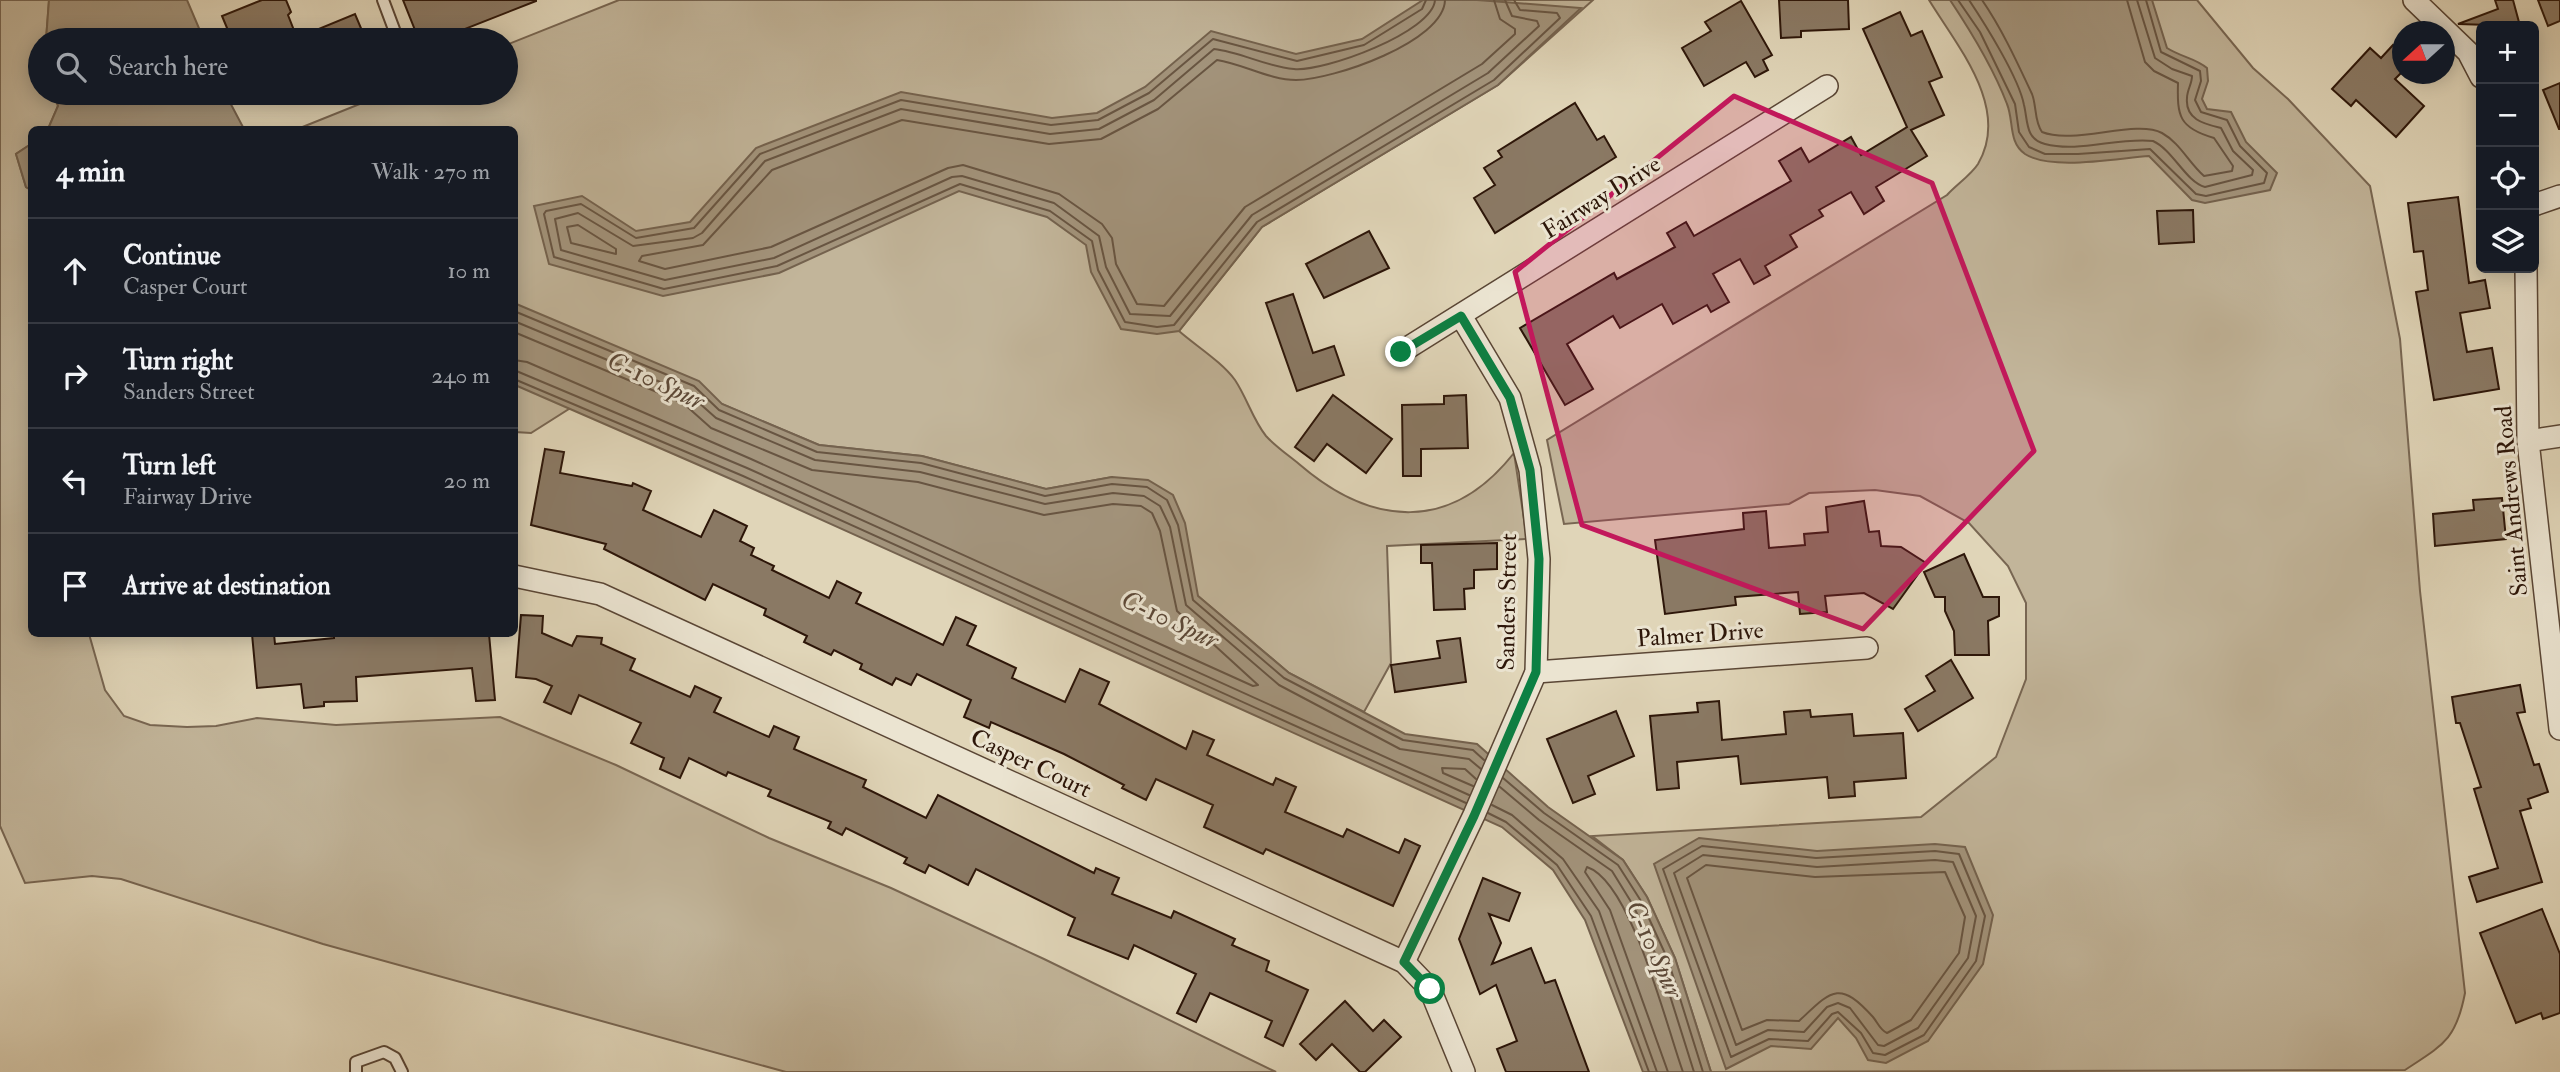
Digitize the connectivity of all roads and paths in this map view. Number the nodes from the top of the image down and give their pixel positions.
1 (383, 0) edge
2 (2424, 2) edge
3 (394, 28) edge
4 (2476, 67) edge
5 (1828, 86) dead end
6 (2560, 196) edge
7 (2539, 203) edge
8 (2526, 273) edge
9 (1461, 316) junction
10 (1401, 352) dead end
11 (2560, 436) edge
12 (2528, 441) junction
13 (518, 577) edge
14 (1867, 648) dead end
15 (1536, 672) junction
16 (2560, 729) edge
17 (1404, 962) junction
18 (356, 1072) edge
19 (402, 1072) edge
20 (1464, 1072) edge

1 - 3 lane
2 - 4 street
5 - 9 street, Fairway Drive
6 - 7 street
8 - 12 street, Saint Andrews Road
9 - 10 street, Fairway Drive
9 - 15 street, Sanders Street
11 - 12 street
12 - 16 street, Saint Andrews Road
13 - 17 street, Casper Court
14 - 15 street, Palmer Drive
15 - 17 street, Sanders Street
17 - 20 street, Casper Court
18 - 19 lane

